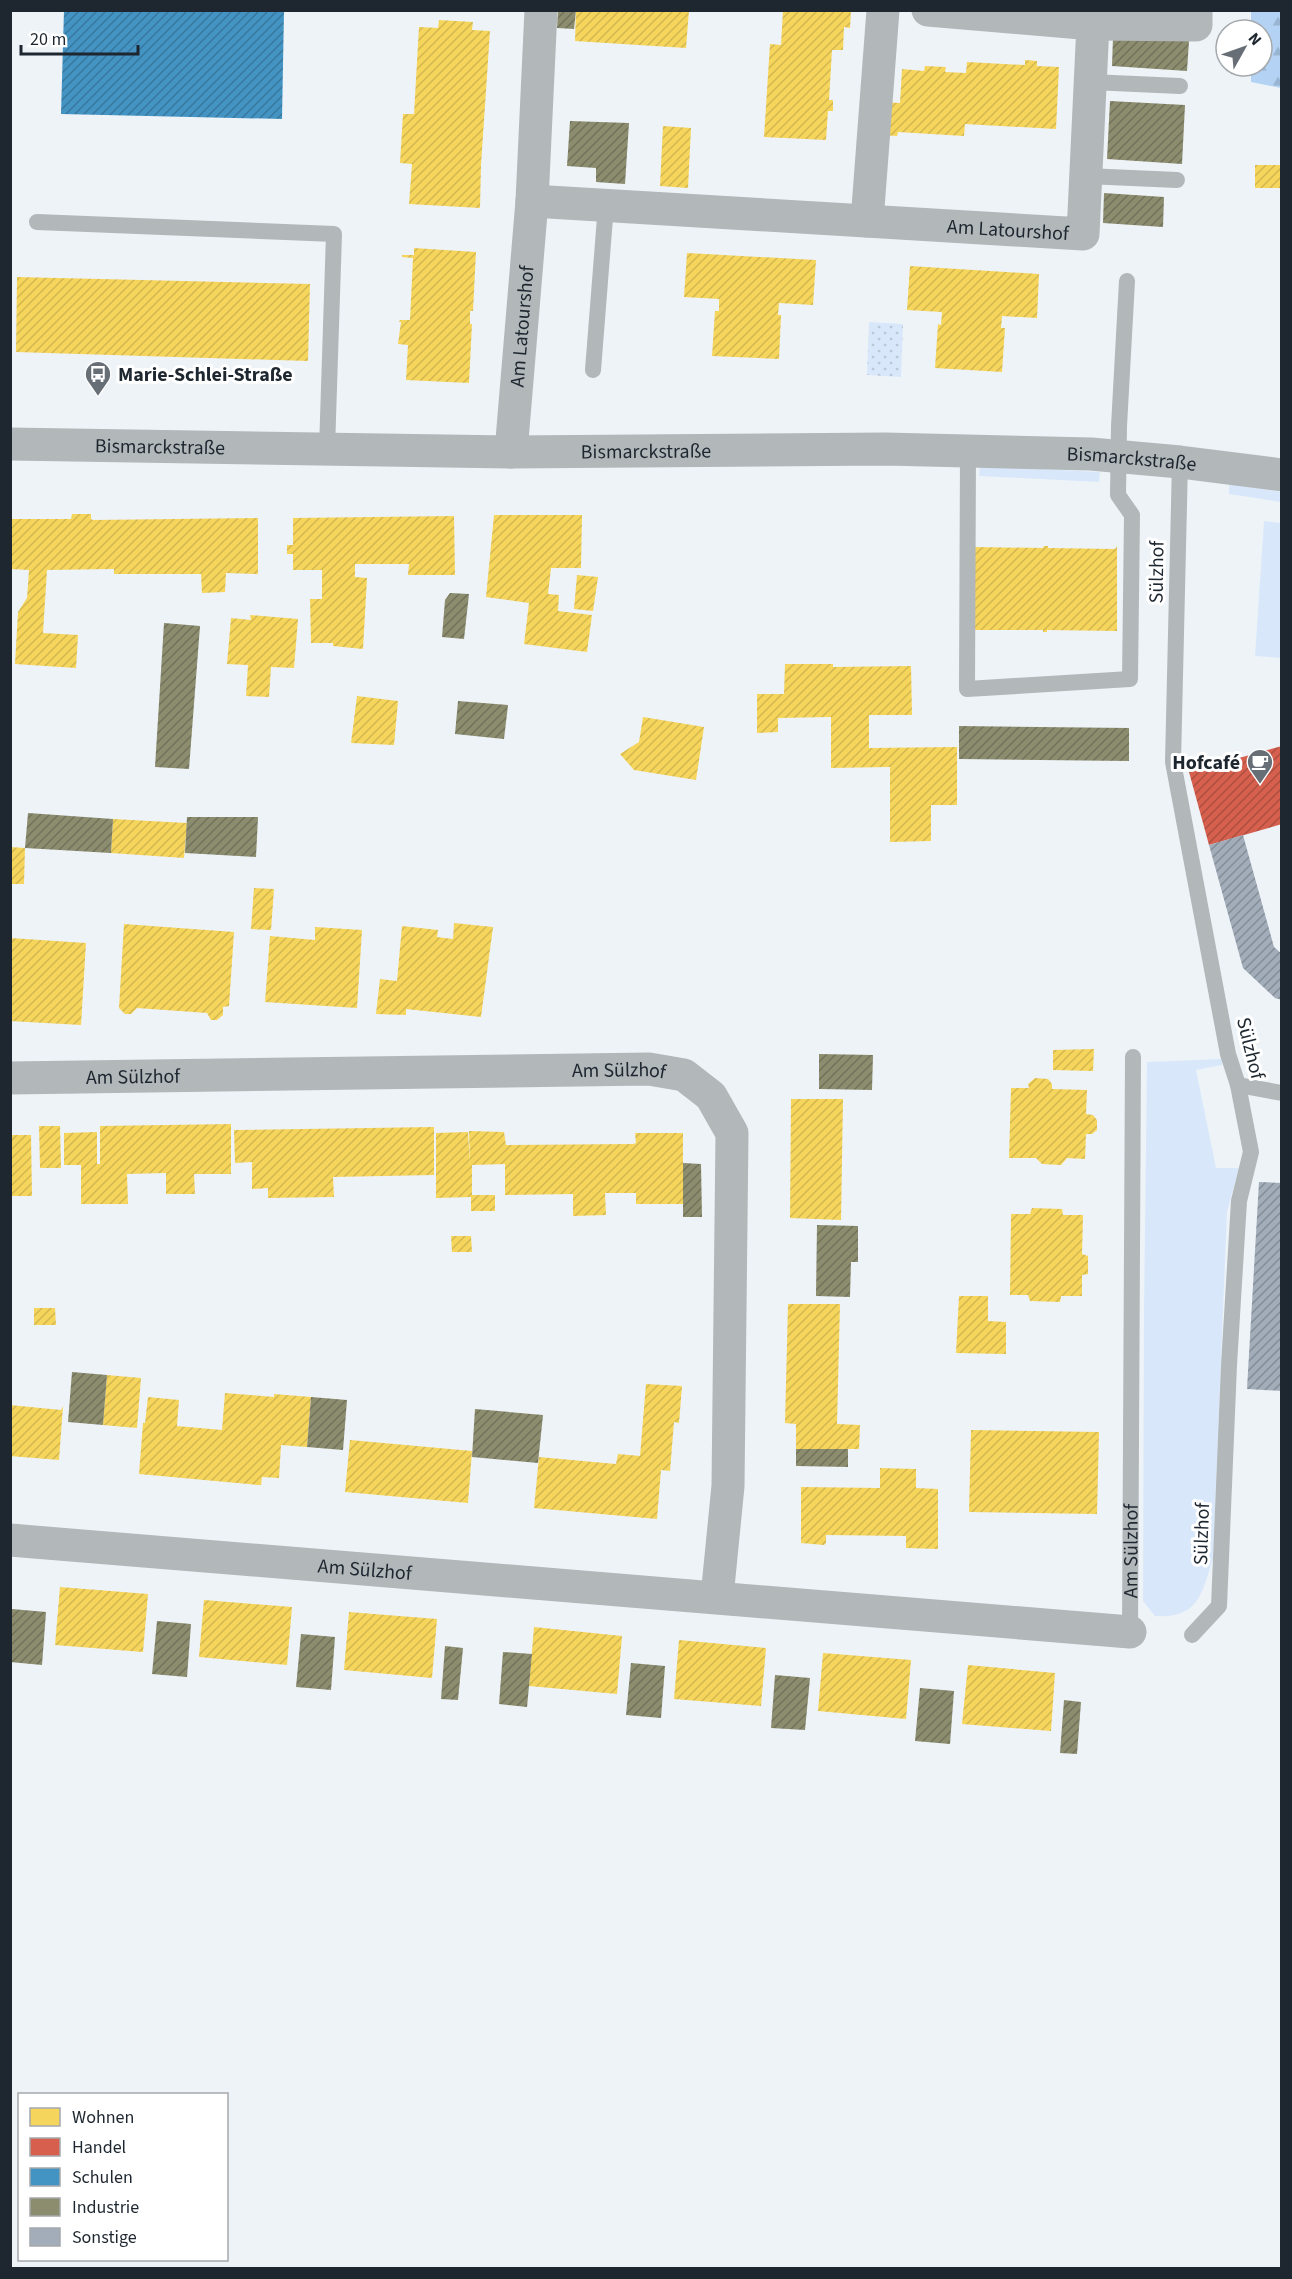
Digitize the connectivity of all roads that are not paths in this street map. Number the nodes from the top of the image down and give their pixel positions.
1 (541, 10) edge
2 (883, 10) edge
3 (928, 10) edge
4 (1196, 10) edge
5 (1022, 14) edge
6 (1094, 24) junction
7 (1091, 82) junction
8 (1180, 86) dead end
9 (1086, 176) junction
10 (1177, 180) dead end
11 (532, 201) junction
12 (606, 205) junction
13 (867, 220) junction
14 (37, 222) dead end
15 (1127, 281) dead end
16 (593, 370) dead end
17 (10, 444) edge
18 (327, 448) junction
19 (968, 451) junction
20 (511, 452) junction
21 (1118, 455) junction
22 (1180, 462) junction
23 (1281, 475) edge
24 (1133, 1057) dead end
25 (10, 1078) edge
26 (1238, 1085) junction
27 (1281, 1093) edge
28 (10, 1540) edge
29 (717, 1598) junction
30 (1130, 1632) joint
31 (1192, 1635) dead end

1 - 11 street, Am Latourshof
2 - 13 street
3 - 5 street
4 - 6 street
5 - 6 street
6 - 7 street, Am Latourshof
7 - 8 lane
7 - 9 street, Am Latourshof
9 - 10 lane
9 - 13 street, Am Latourshof
11 - 12 street, Am Latourshof
11 - 20 street, Am Latourshof
12 - 13 street, Am Latourshof
12 - 16 lane
14 - 18 lane
15 - 21 lane
17 - 18 street, Bismarckstraße
18 - 20 street, Bismarckstraße
19 - 20 street, Bismarckstraße
19 - 21 street, Bismarckstraße
19 - 21 lane
21 - 22 street, Bismarckstraße
22 - 23 street, Bismarckstraße
22 - 26 lane, Sülzhof
24 - 30 lane, Am Sülzhof
25 - 29 street, Am Sülzhof
26 - 27 lane
26 - 31 lane, Sülzhof
28 - 29 street, Am Sülzhof
29 - 30 street, Am Sülzhof

